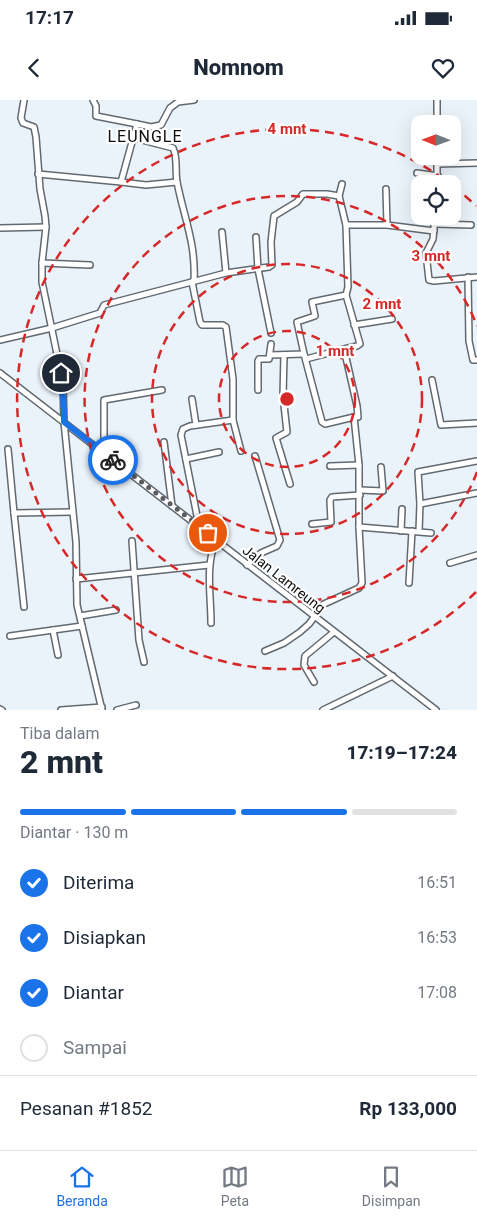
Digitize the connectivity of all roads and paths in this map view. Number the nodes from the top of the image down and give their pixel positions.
1 (24, 100) edge
2 (93, 100) edge
3 (194, 100) edge
4 (437, 100) edge
5 (437, 115) edge
6 (137, 124) junction
7 (134, 138) junction
8 (461, 163) edge
9 (477, 163) edge
10 (38, 174) junction
11 (417, 174) dead end
12 (428, 175) edge
13 (121, 182) junction
14 (177, 182) junction
15 (342, 184) dead end
16 (386, 189) dead end
17 (339, 196) junction
18 (346, 225) junction
19 (387, 225) junction
20 (435, 225) edge
21 (461, 225) edge
22 (471, 225) dead end
23 (46, 227) junction
24 (0, 228) edge
25 (434, 231) junction
26 (222, 232) dead end
27 (256, 237) dead end
28 (42, 263) junction
29 (90, 265) dead end
30 (258, 268) junction
31 (226, 273) junction
32 (468, 277) junction
33 (477, 277) edge
34 (193, 281) junction
35 (346, 295) junction
36 (392, 319) dead end
37 (354, 325) junction
38 (52, 328) junction
39 (271, 333) dead end
40 (0, 340) edge
41 (270, 344) dead end
42 (344, 349) junction
43 (270, 355) junction
44 (284, 355) junction
45 (305, 356) junction
46 (477, 360) edge
47 (0, 373) edge
48 (432, 380) dead end
49 (162, 390) dead end
50 (258, 390) dead end
51 (192, 399) dead end
52 (354, 417) junction
53 (233, 420) junction
54 (64, 422) junction
55 (477, 423) edge
56 (196, 425) junction
57 (164, 442) dead end
58 (8, 449) dead end
59 (100, 451) junction
60 (241, 451) dead end
61 (218, 452) dead end
62 (255, 456) dead end
63 (186, 459) junction
64 (477, 461) edge
65 (359, 465) junction
66 (330, 466) dead end
67 (381, 467) dead end
68 (290, 484) dead end
69 (360, 492) junction
70 (477, 493) edge
71 (420, 504) junction
72 (172, 506) junction
73 (402, 509) dead end
74 (72, 512) junction
75 (14, 513) junction
76 (312, 524) dead end
77 (199, 527) junction
78 (360, 527) junction
79 (401, 531) junction
80 (412, 531) junction
81 (419, 532) junction
82 (431, 533) dead end
83 (216, 540) junction
84 (132, 541) dead end
85 (477, 555) edge
86 (450, 563) dead end
87 (209, 565) junction
88 (247, 565) junction
89 (135, 572) junction
90 (76, 579) junction
91 (409, 583) dead end
92 (24, 607) dead end
93 (116, 610) dead end
94 (80, 616) junction
95 (314, 617) junction
96 (211, 623) dead end
97 (82, 626) junction
98 (53, 630) junction
99 (334, 632) junction
100 (10, 636) dead end
101 (265, 651) dead end
102 (58, 655) dead end
103 (144, 662) dead end
104 (393, 676) junction
105 (314, 682) dead end
106 (136, 704) dead end
107 (102, 709) edge
108 (61, 710) edge
109 (117, 710) edge
110 (323, 710) edge
111 (436, 710) edge

1 - 10 street
2 - 6 street
3 - 6 street
4 - 5 street
6 - 7 street
7 - 13 street
7 - 14 street
8 - 9 street
10 - 13 street
10 - 23 street
11 - 12 street
13 - 14 street
14 - 34 street
15 - 17 street
16 - 19 street
17 - 18 street
17 - 30 street
18 - 19 street
18 - 35 street
19 - 25 street
20 - 25 street
21 - 22 street
23 - 24 street
23 - 28 street
25 - 32 street
26 - 31 street
27 - 30 street
28 - 29 street
28 - 38 street
30 - 31 street
30 - 39 street
31 - 34 street
32 - 33 street
32 - 46 street
34 - 38 street
34 - 53 street
35 - 37 street
35 - 45 street
36 - 37 street
37 - 42 street
38 - 40 street
38 - 54 street
41 - 43 street
42 - 45 street
42 - 52 street
43 - 44 street
43 - 50 street
44 - 45 street
44 - 68 street
45 - 52 street
47 - 54 street, Jalan Lamreung
48 - 55 street
49 - 59 street
51 - 56 street
52 - 65 street
53 - 56 street
53 - 60 street
54 - 59 street, Jalan Lamreung
54 - 74 street
56 - 63 street
57 - 72 street
58 - 75 street
59 - 72 street, Jalan Lamreung
61 - 63 street
62 - 88 street
63 - 77 street
64 - 71 street
65 - 66 street
65 - 69 street
67 - 69 street
69 - 76 street
69 - 78 street
70 - 71 street
71 - 81 street
72 - 77 street, Jalan Lamreung
73 - 79 street
74 - 75 street
74 - 90 street
75 - 92 street
77 - 83 street, Jalan Lamreung
78 - 79 street
78 - 95 street
79 - 80 street
80 - 81 street
80 - 91 street
81 - 82 street
83 - 87 street
83 - 88 street, Jalan Lamreung
84 - 89 street
85 - 86 street
87 - 89 street
87 - 96 street
88 - 95 street, Jalan Lamreung
89 - 90 street
89 - 103 street
90 - 94 street
93 - 94 street
94 - 97 street
95 - 99 street, Jalan Lamreung
95 - 101 street
97 - 98 street
97 - 107 street
98 - 100 street
98 - 102 street
99 - 104 street, Jalan Lamreung
99 - 105 street
104 - 110 street
104 - 111 street, Jalan Lamreung
106 - 109 street
107 - 108 street

